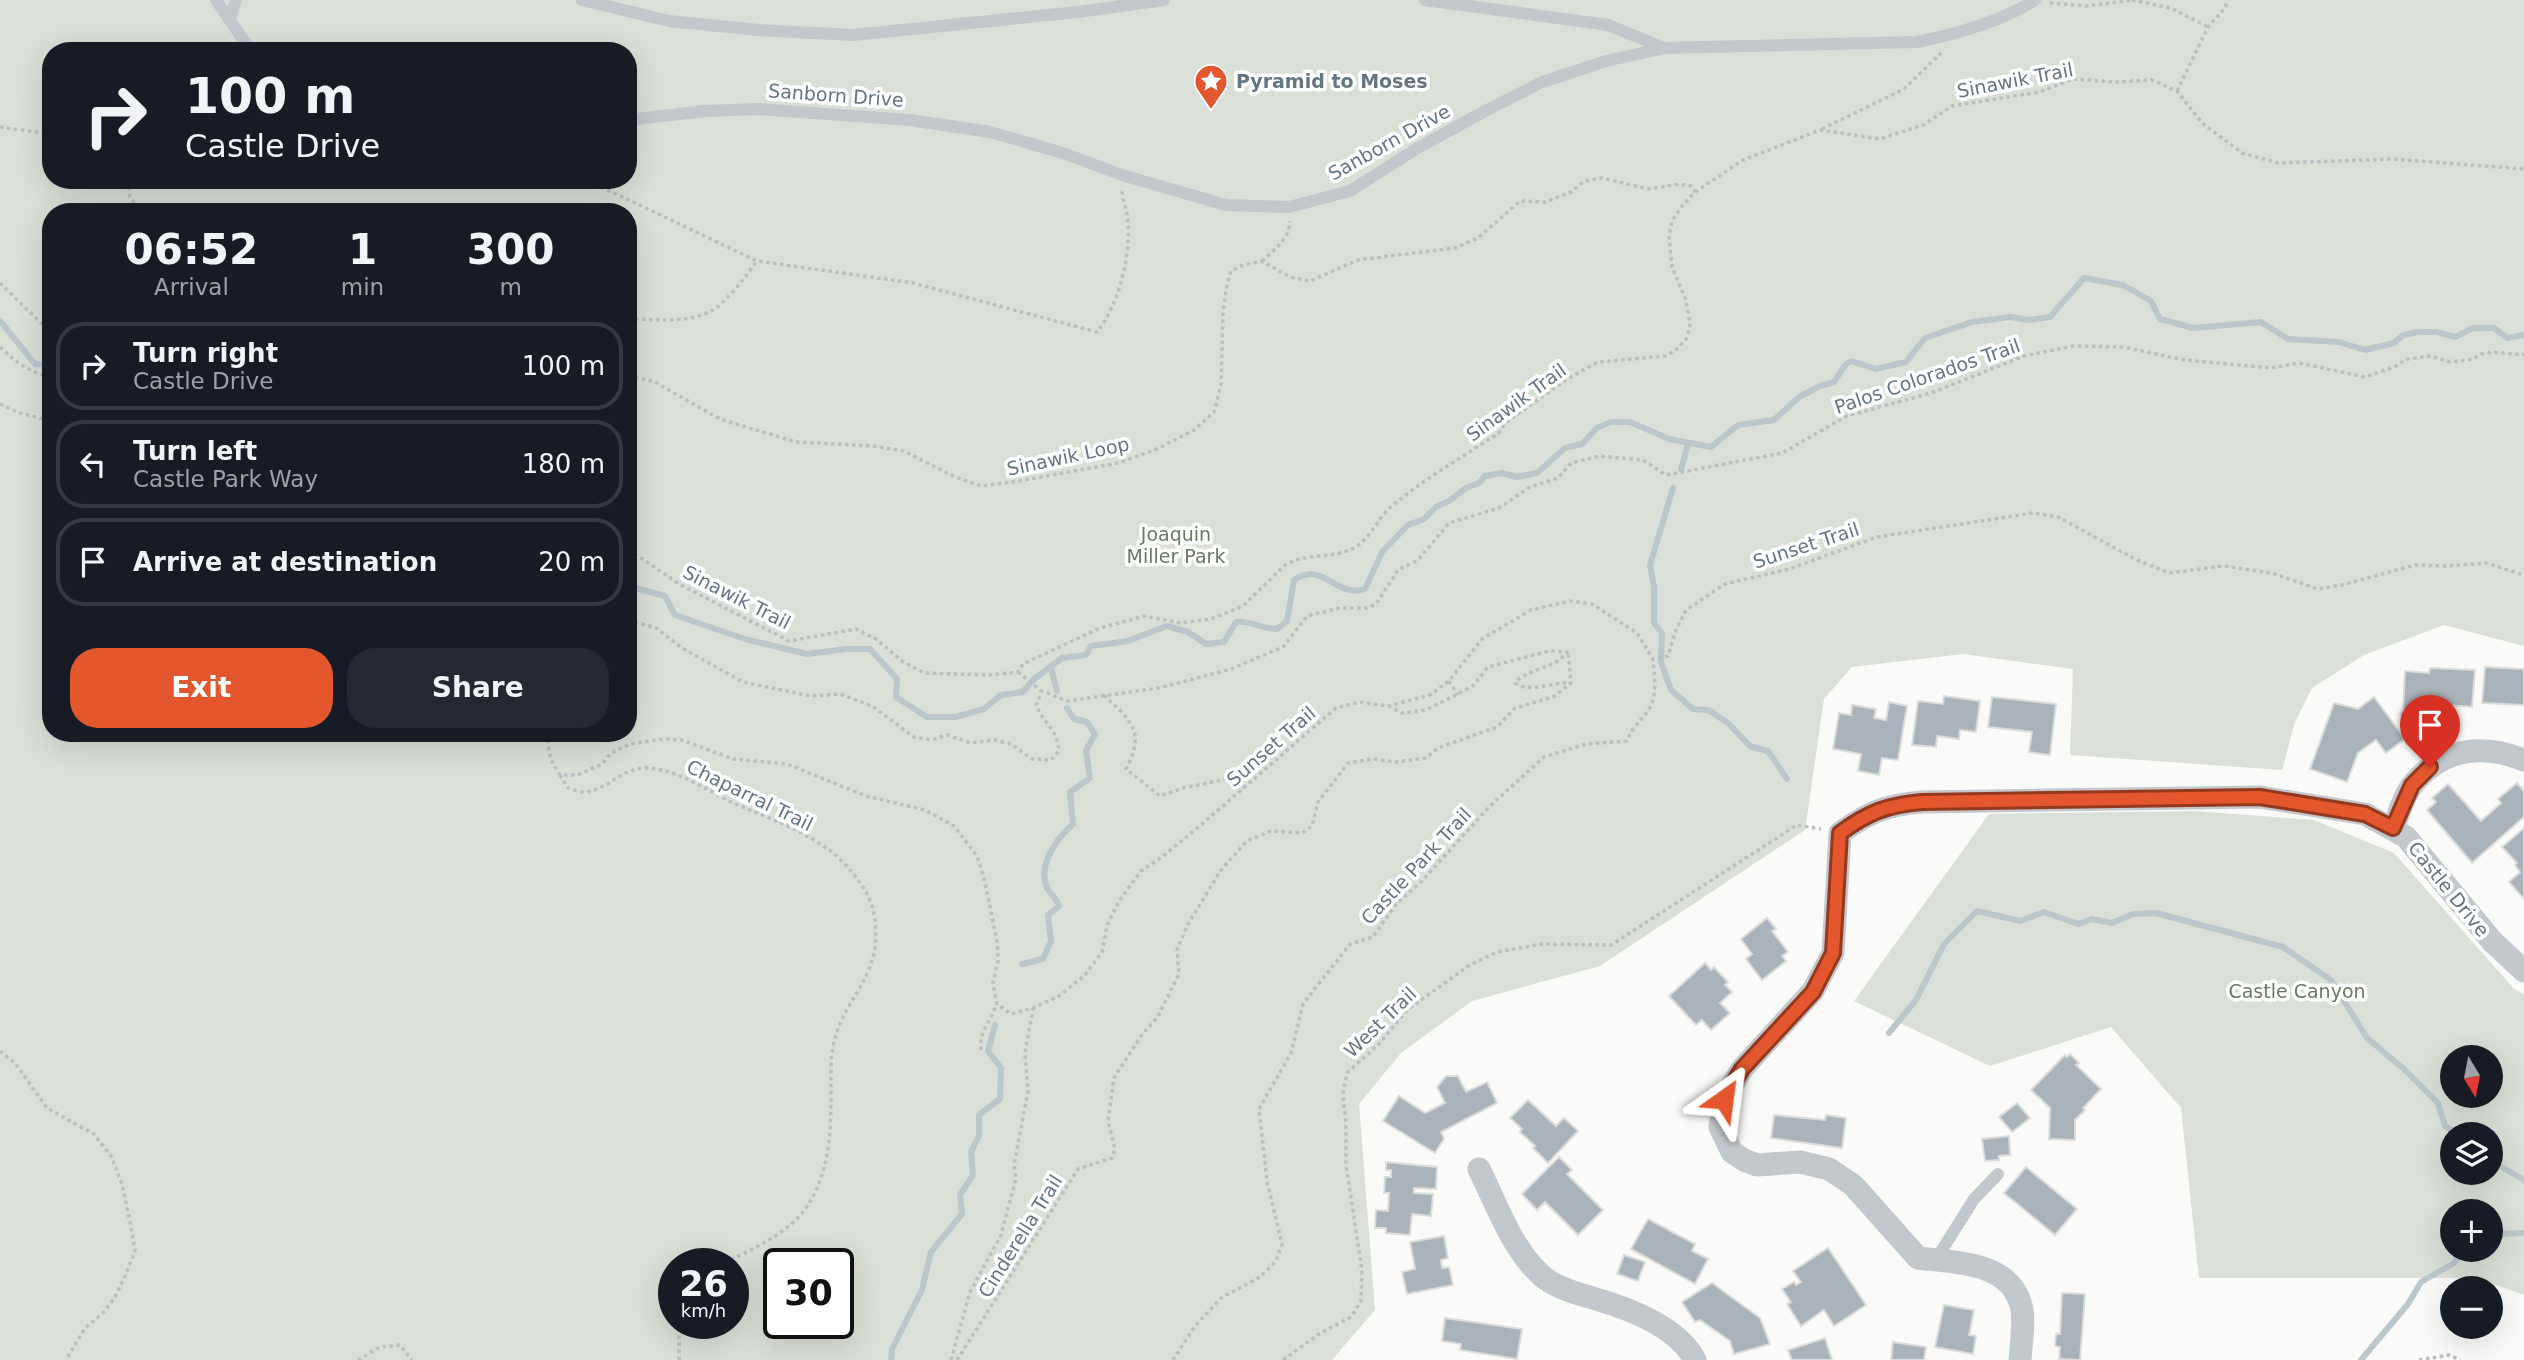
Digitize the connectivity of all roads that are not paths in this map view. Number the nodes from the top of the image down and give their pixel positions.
1 (216, 0) edge
2 (236, 0) edge
3 (582, 0) edge
4 (1164, 0) edge
5 (1425, 0) edge
6 (2034, 1) edge
7 (230, 19) junction
8 (245, 42) edge
9 (1665, 48) junction
10 (637, 119) edge
11 (2524, 760) edge
12 (2393, 828) junction
13 (2524, 971) edge
14 (1479, 1169) dead end
15 (1998, 1174) dead end
16 (1935, 1261) junction
17 (1695, 1360) edge
18 (2020, 1360) edge

1 - 7 lane
2 - 7 lane
3 - 4 lane
5 - 9 lane
6 - 9 lane, Sanborn Drive
7 - 8 lane
9 - 10 lane, Sanborn Drive
11 - 12 street
12 - 13 street, Castle Drive
12 - 16 street, Castle Drive
14 - 17 street
15 - 16 lane
16 - 18 street

